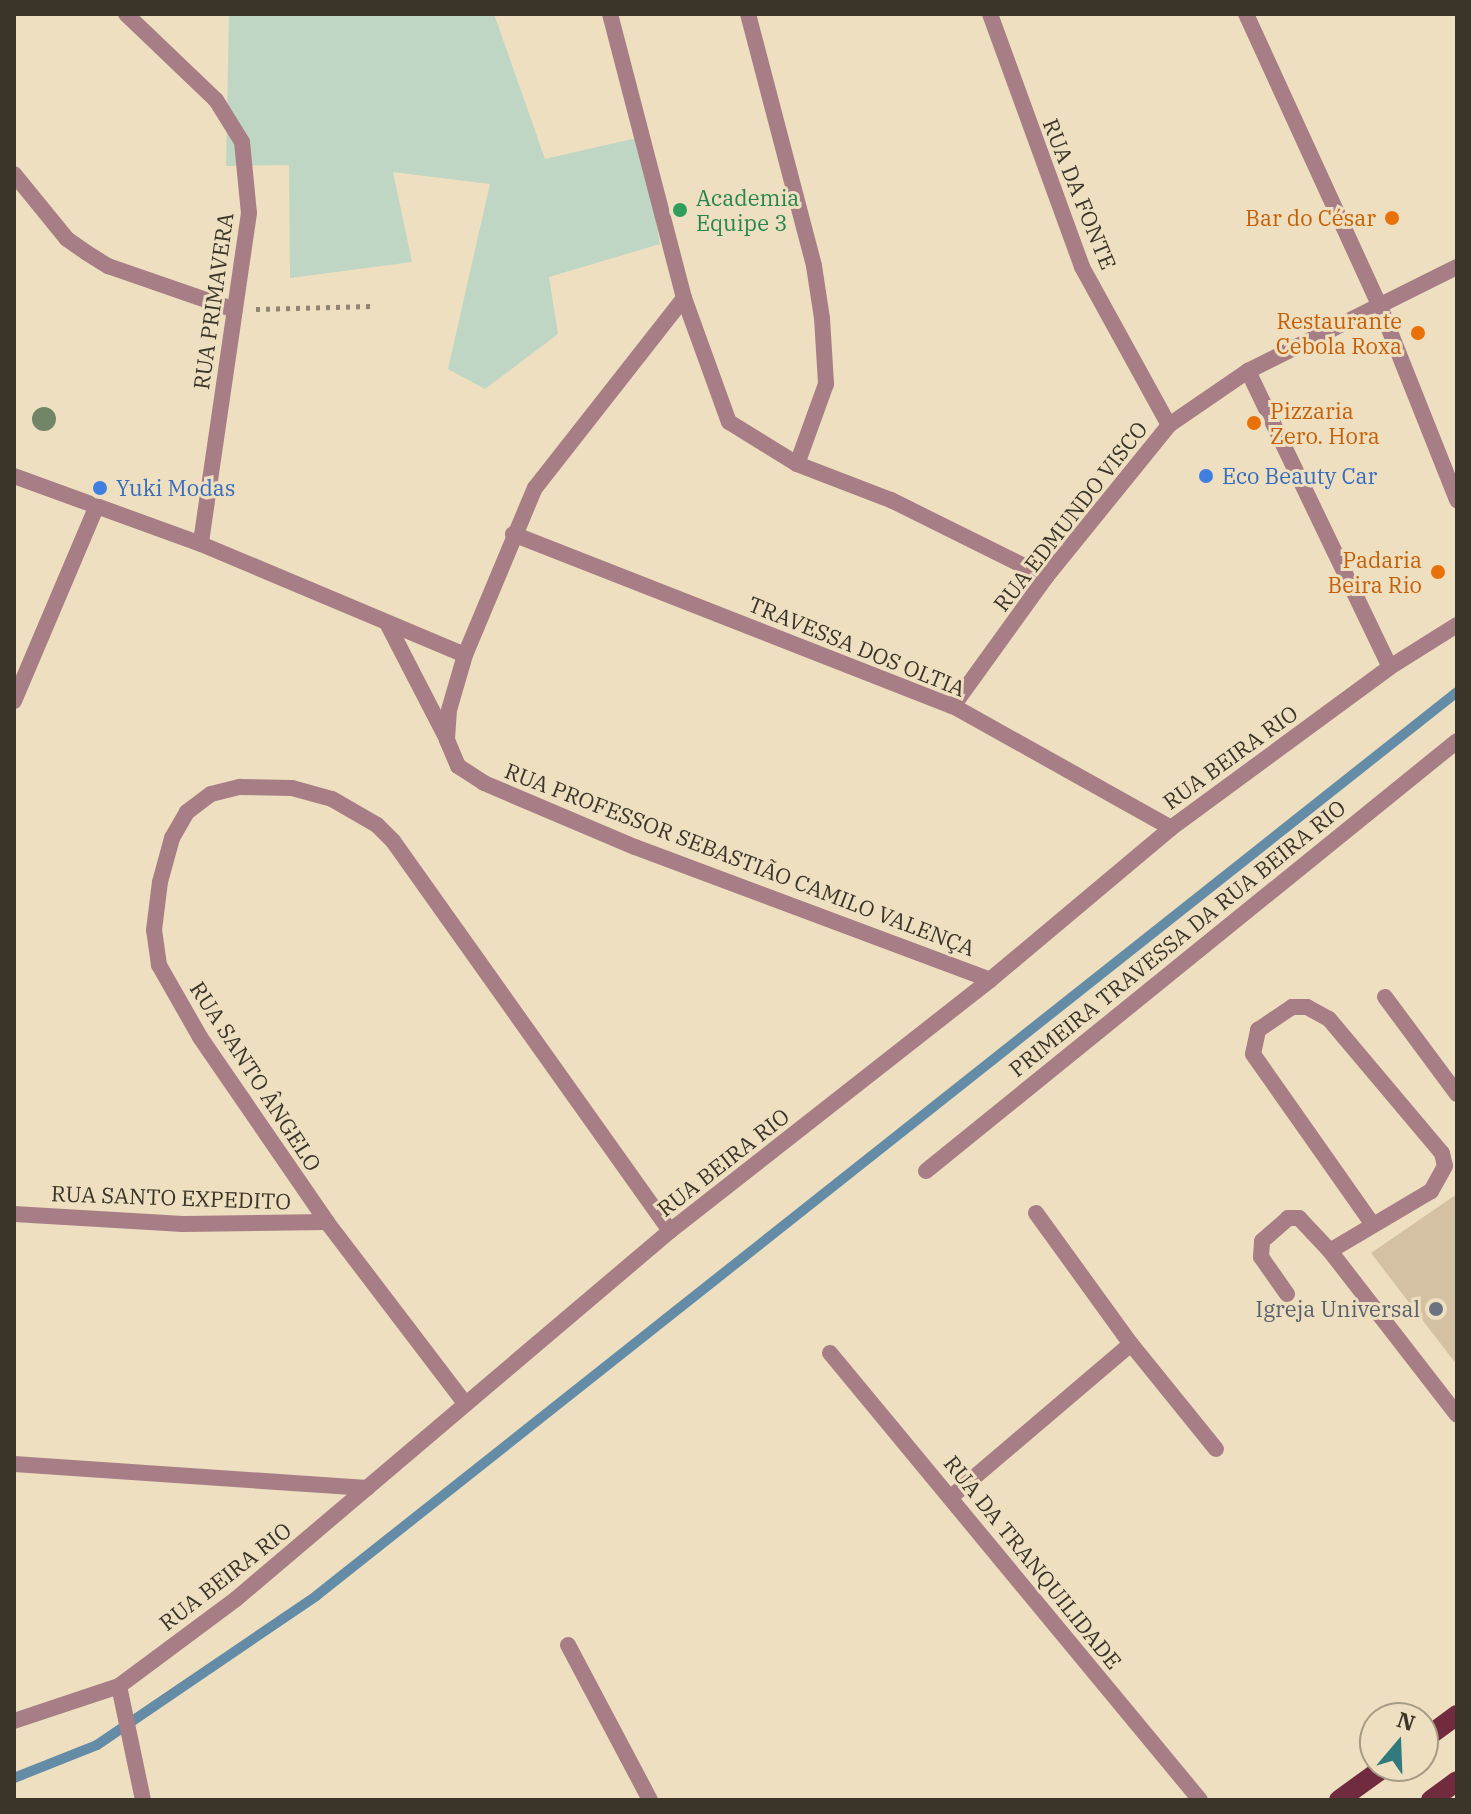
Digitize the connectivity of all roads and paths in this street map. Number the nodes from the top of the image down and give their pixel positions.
1 (126, 14) edge
2 (610, 14) edge
3 (748, 14) edge
4 (990, 14) edge
5 (1246, 14) edge
6 (14, 174) edge
7 (1457, 267) edge
8 (684, 298) junction
9 (371, 306) dead end
10 (1381, 309) junction
11 (235, 310) junction
12 (1248, 371) junction
13 (1169, 425) junction
14 (797, 464) junction
15 (14, 476) edge
16 (1457, 500) edge
17 (96, 508) junction
18 (513, 534) junction
19 (201, 544) junction
20 (1046, 577) junction
21 (387, 623) junction
22 (1457, 625) edge
23 (465, 655) junction
24 (1390, 667) junction
25 (14, 701) edge
26 (953, 706) junction
27 (447, 740) junction
28 (1457, 741) edge
29 (1171, 828) junction
30 (990, 980) junction
31 (1385, 997) dead end
32 (1457, 1094) edge
33 (926, 1171) dead end
34 (1036, 1213) dead end
35 (14, 1214) edge
36 (327, 1222) junction
37 (1371, 1222) junction
38 (670, 1231) junction
39 (1330, 1251) junction
40 (1287, 1294) dead end
41 (1131, 1344) junction
42 (830, 1353) dead end
43 (464, 1402) junction
44 (1457, 1415) edge
45 (1216, 1449) dead end
46 (14, 1464) edge
47 (367, 1488) junction
48 (951, 1497) junction
49 (568, 1645) dead end
50 (119, 1686) junction
51 (1457, 1715) edge
52 (14, 1721) edge
53 (1439, 1728) edge
54 (1457, 1781) edge
55 (1364, 1782) edge
56 (143, 1800) edge
57 (650, 1800) edge
58 (1200, 1800) edge
59 (1339, 1800) edge
60 (1431, 1800) edge

1 - 11 street, RUA PRIMAVERA
2 - 8 street
3 - 14 street
4 - 13 street, RUA DA FONTE
5 - 10 street
6 - 11 street
7 - 10 street, RUA EDMUNDO VISCO
8 - 14 street
8 - 18 street
9 - 11 path
10 - 12 street, RUA EDMUNDO VISCO
10 - 16 street
11 - 19 street, RUA PRIMAVERA
12 - 13 street, RUA EDMUNDO VISCO
12 - 24 street
13 - 20 street, RUA EDMUNDO VISCO
14 - 20 street
15 - 17 street
17 - 19 street
17 - 25 street
18 - 23 street
18 - 26 street, TRAVESSA DOS OLTIA
19 - 21 street
20 - 26 street, RUA EDMUNDO VISCO
21 - 23 street
21 - 27 street, RUA PROFESSOR SEBASTIÃO CAMILO VALENÇA
22 - 24 street, RUA BEIRA RIO
23 - 27 street
24 - 29 street, RUA BEIRA RIO
26 - 29 street, TRAVESSA DOS OLTIA
27 - 30 street, RUA PROFESSOR SEBASTIÃO CAMILO VALENÇA
28 - 33 street, PRIMEIRA TRAVESSA DA RUA BEIRA RIO
29 - 30 street, RUA BEIRA RIO
30 - 38 street, RUA BEIRA RIO
31 - 32 street
34 - 41 street
35 - 36 street, RUA SANTO EXPEDITO
36 - 38 street, RUA SANTO ÂNGELO
36 - 43 street, RUA SANTO ÂNGELO
37 - 37 street
37 - 39 street
38 - 43 street, RUA BEIRA RIO
39 - 40 street
39 - 44 street
41 - 45 street
41 - 48 street
42 - 48 street, RUA DA TRANQUILIDADE
43 - 47 street, RUA BEIRA RIO
46 - 47 street
47 - 50 street, RUA BEIRA RIO
48 - 58 street, RUA DA TRANQUILIDADE
49 - 57 street
50 - 52 street, RUA BEIRA RIO
50 - 56 street
51 - 53 main road
54 - 60 main road
55 - 59 main road

